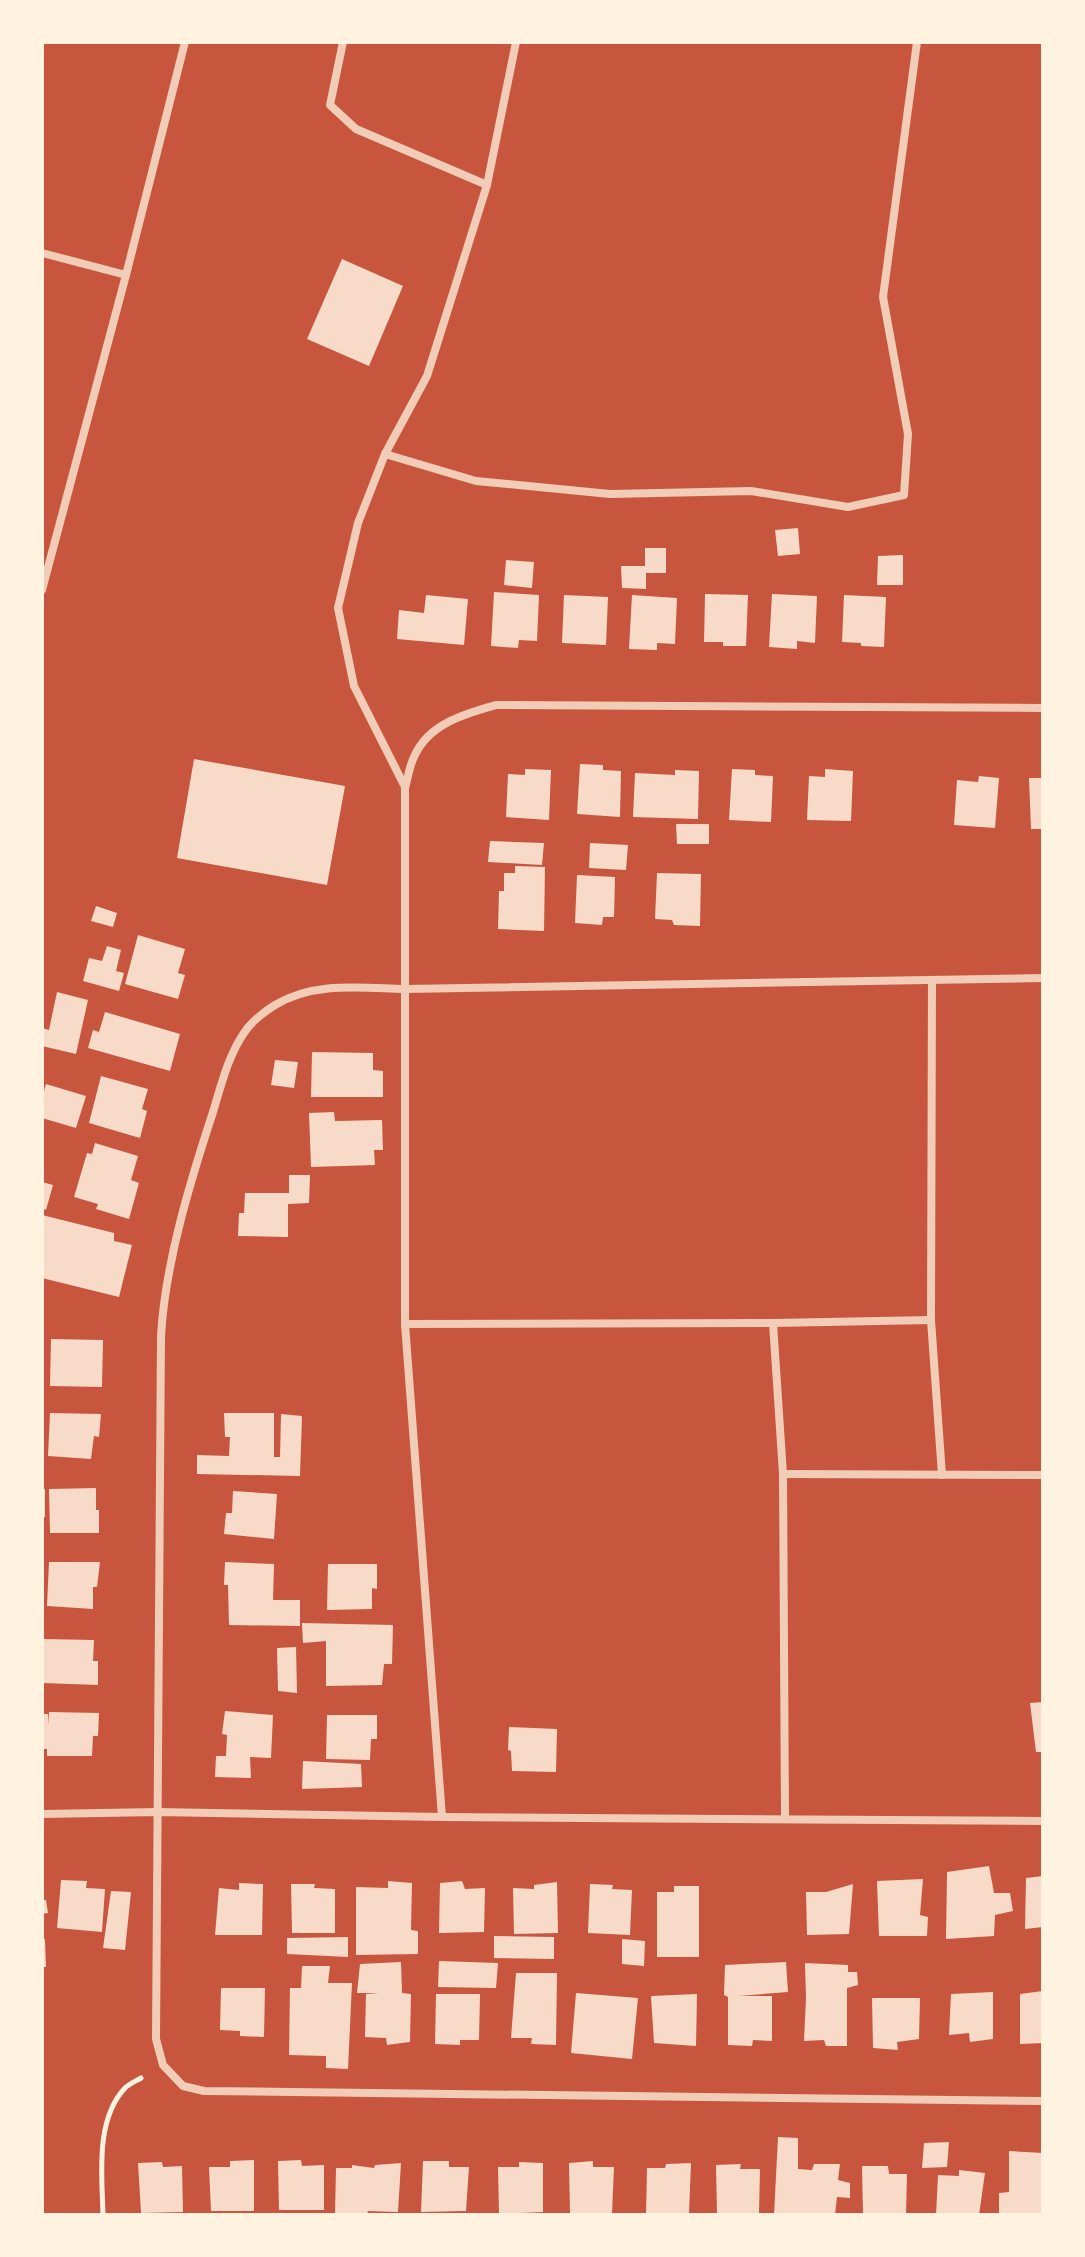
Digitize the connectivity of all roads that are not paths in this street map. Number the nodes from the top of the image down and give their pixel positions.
1 (185, 42) edge
2 (343, 42) edge
3 (516, 42) edge
4 (917, 42) edge
5 (487, 185) junction
6 (42, 253) edge
7 (126, 275) junction
8 (385, 454) junction
9 (42, 590) edge
10 (1043, 708) edge
11 (405, 788) junction
12 (1043, 978) edge
13 (932, 980) junction
14 (405, 989) junction
15 (931, 1320) junction
16 (773, 1323) junction
17 (405, 1324) junction
18 (783, 1474) junction
19 (942, 1475) junction
20 (1043, 1475) edge
21 (157, 1812) junction
22 (42, 1814) edge
23 (442, 1817) junction
24 (785, 1818) junction
25 (1043, 1821) edge
26 (1043, 2101) edge

1 - 7 street
2 - 5 street
3 - 5 street
4 - 8 street
5 - 8 street
6 - 7 street
7 - 9 street
8 - 11 street
10 - 11 street
11 - 14 street
12 - 13 street
13 - 14 street
13 - 15 street
14 - 17 street
14 - 21 street
15 - 16 street
15 - 19 street
16 - 17 street
16 - 18 street
17 - 23 street
18 - 19 street
18 - 24 street
19 - 20 street
21 - 22 street
21 - 23 street
21 - 26 street
23 - 24 street
24 - 25 street

